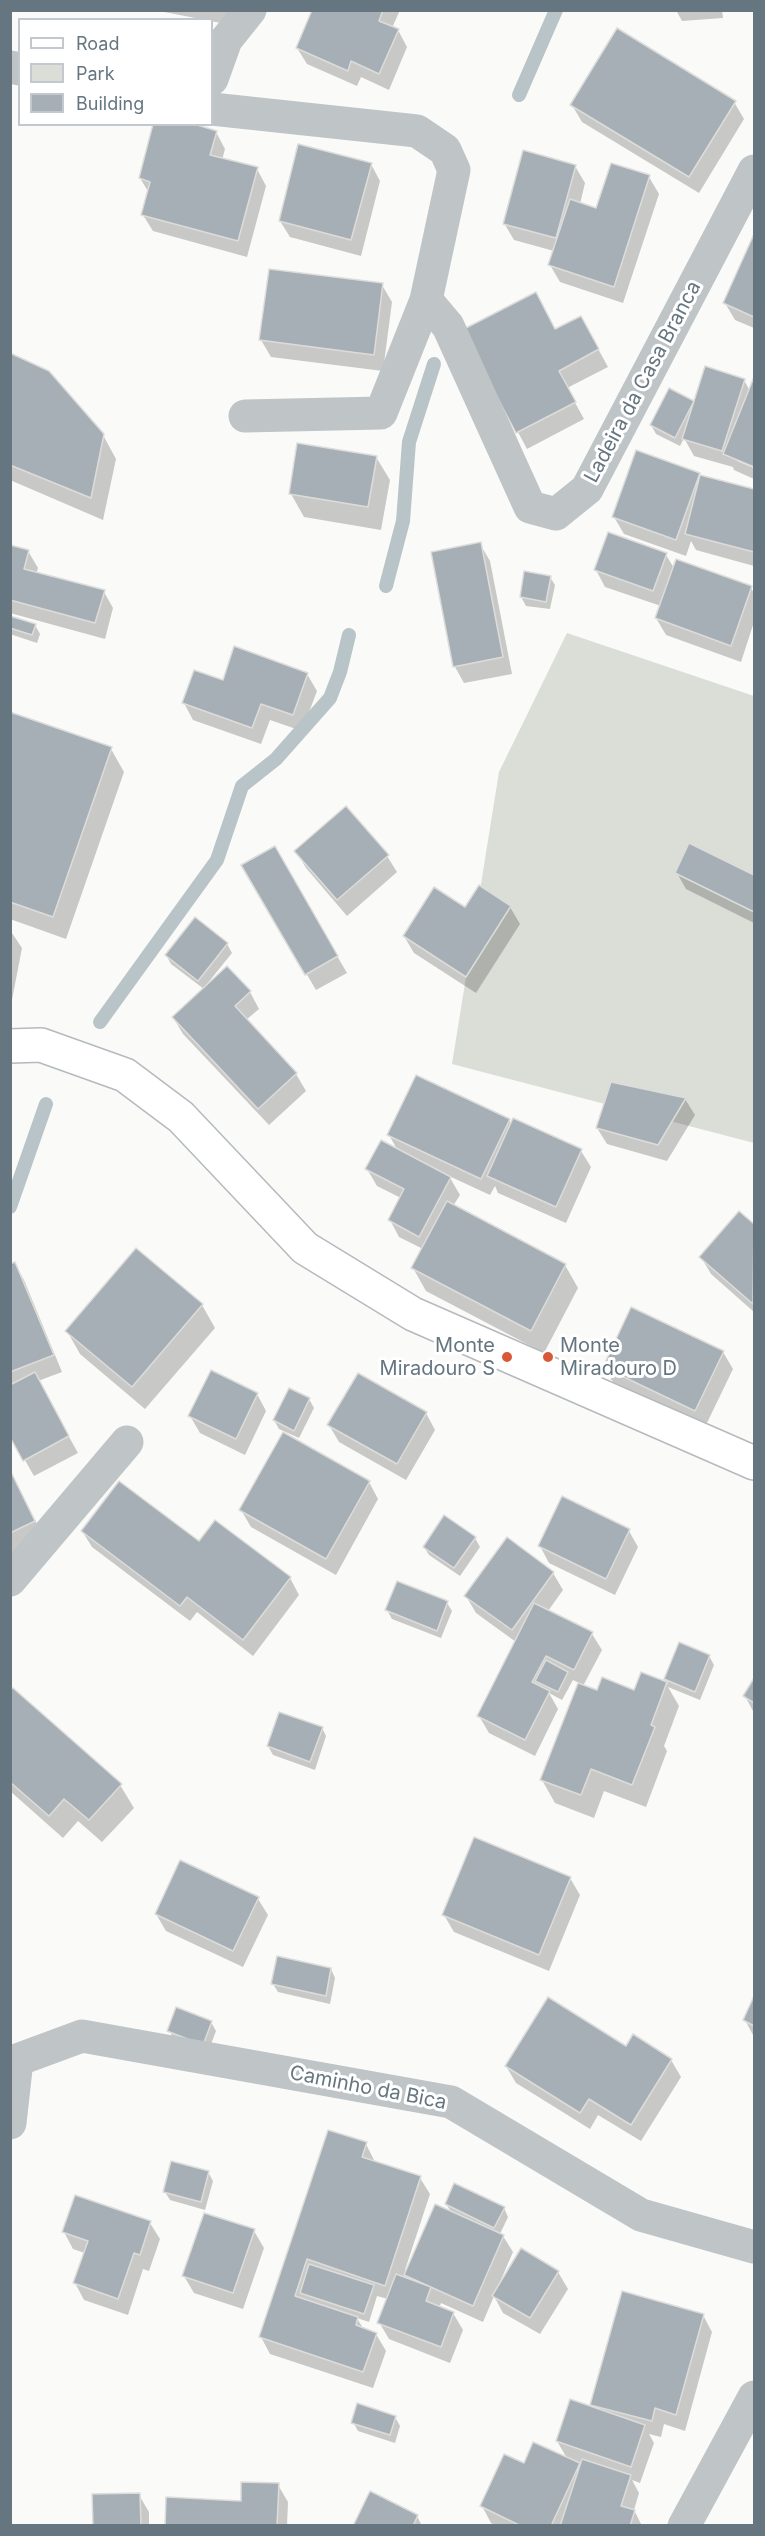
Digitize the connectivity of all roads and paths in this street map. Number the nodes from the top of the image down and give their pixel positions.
1 (250, 10) edge
2 (213, 76) edge
3 (213, 109) edge
4 (754, 171) edge
5 (426, 300) junction
6 (245, 416) dead end
7 (10, 1046) edge
8 (128, 1442) dead end
9 (754, 1463) edge
10 (10, 1580) edge
11 (10, 2123) edge
12 (754, 2247) edge
13 (754, 2397) edge
14 (684, 2526) edge

1 - 2 street
3 - 5 street
4 - 5 street, Ladeira da Casa Branca
5 - 6 street
7 - 9 main road
8 - 10 street
11 - 12 street, Caminho da Bica
13 - 14 street

